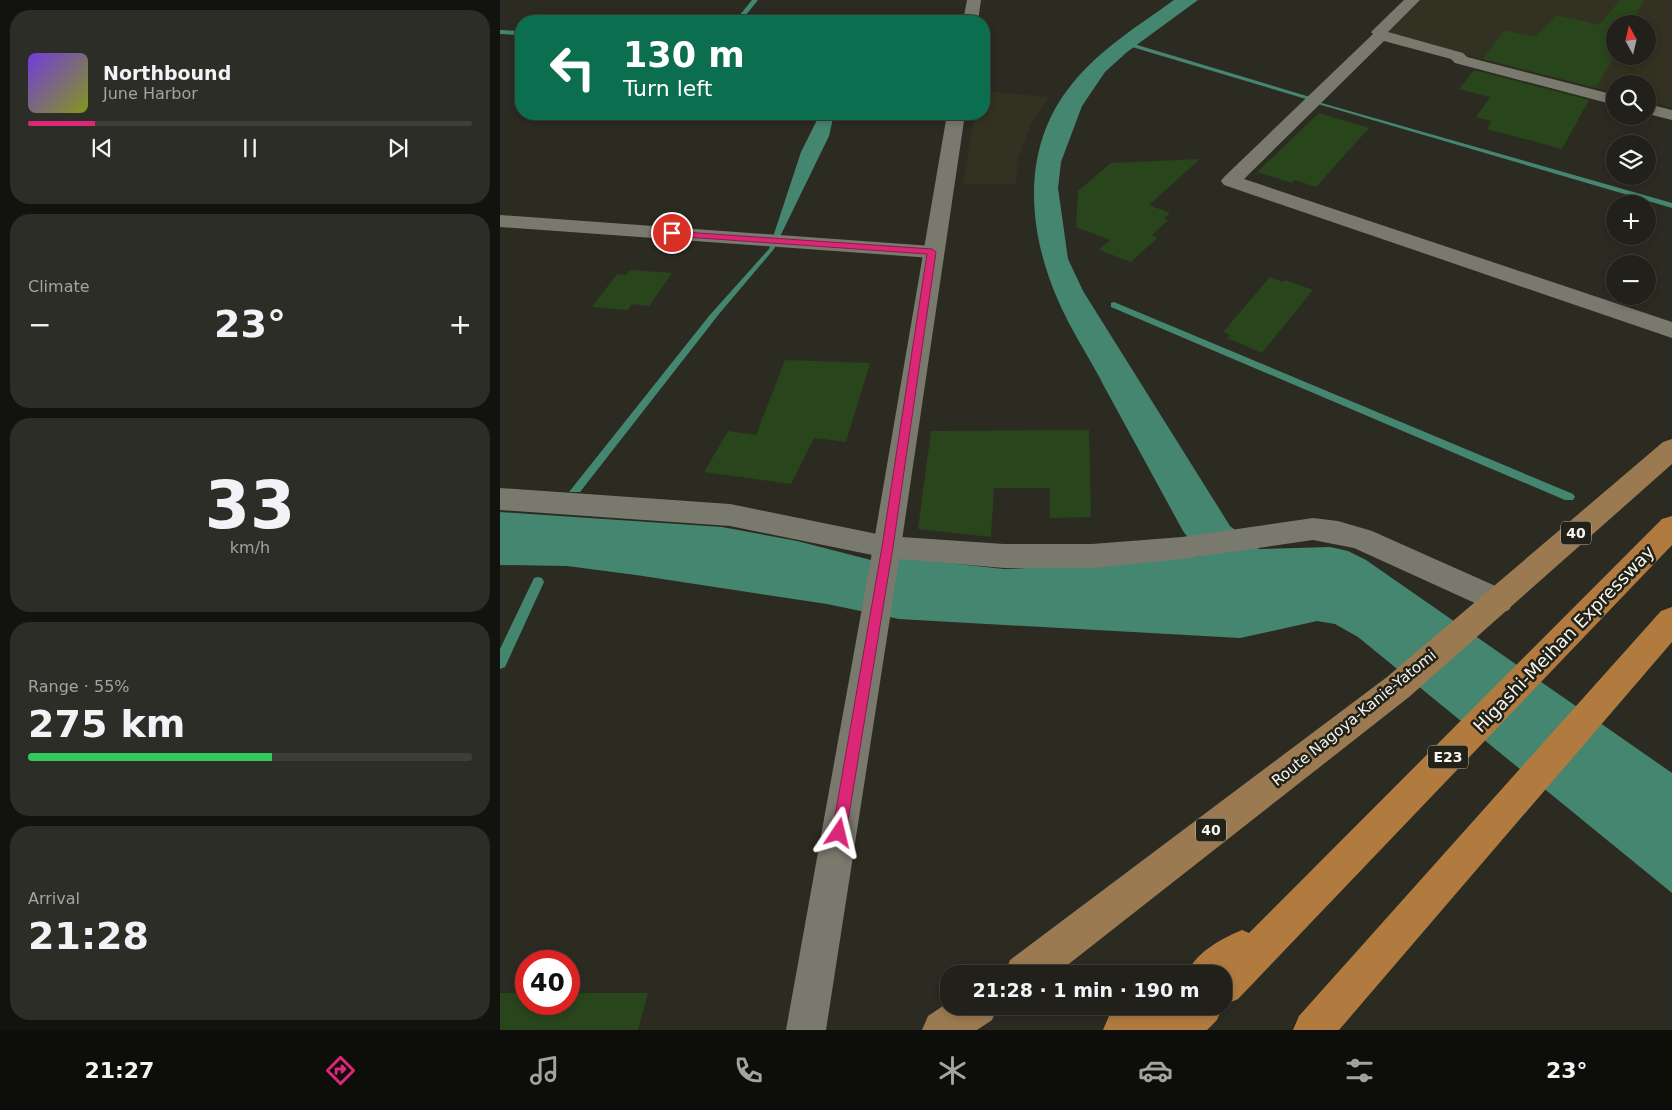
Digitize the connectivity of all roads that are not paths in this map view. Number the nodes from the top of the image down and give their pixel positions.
1 (974, 0) edge
2 (1413, 0) edge
3 (972, 15) edge
4 (1381, 35) junction
5 (1606, 98) edge
6 (1656, 111) edge
7 (1672, 115) edge
8 (955, 120) edge
9 (500, 221) edge
10 (932, 252) junction
11 (1672, 330) edge
12 (1672, 449) edge
13 (500, 500) edge
14 (1672, 527) edge
15 (887, 547) junction
16 (1489, 608) junction
17 (1672, 620) edge
18 (1292, 915) junction
19 (1036, 965) edge
20 (1219, 965) edge
21 (1232, 977) edge
22 (964, 1015) edge
23 (1145, 1015) edge
24 (1194, 1015) edge
25 (806, 1030) edge
26 (942, 1030) edge
27 (1123, 1030) edge
28 (1180, 1030) edge
29 (1313, 1030) edge

1 - 3 street
2 - 4 street
4 - 5 street
4 - 11 street
6 - 7 street
8 - 10 street
9 - 10 street
10 - 15 street
12 - 16 main road, Route Nagoya-Kanie-Yatomi / 40
13 - 15 street
14 - 18 highway, Higashi-Meihan Expressway / E23
15 - 16 street
15 - 25 street
16 - 19 main road, Route Nagoya-Kanie-Yatomi / 40
17 - 29 highway
18 - 20 highway
18 - 21 highway, Higashi-Meihan Expressway / E23
22 - 26 main road
23 - 27 highway
24 - 28 highway

